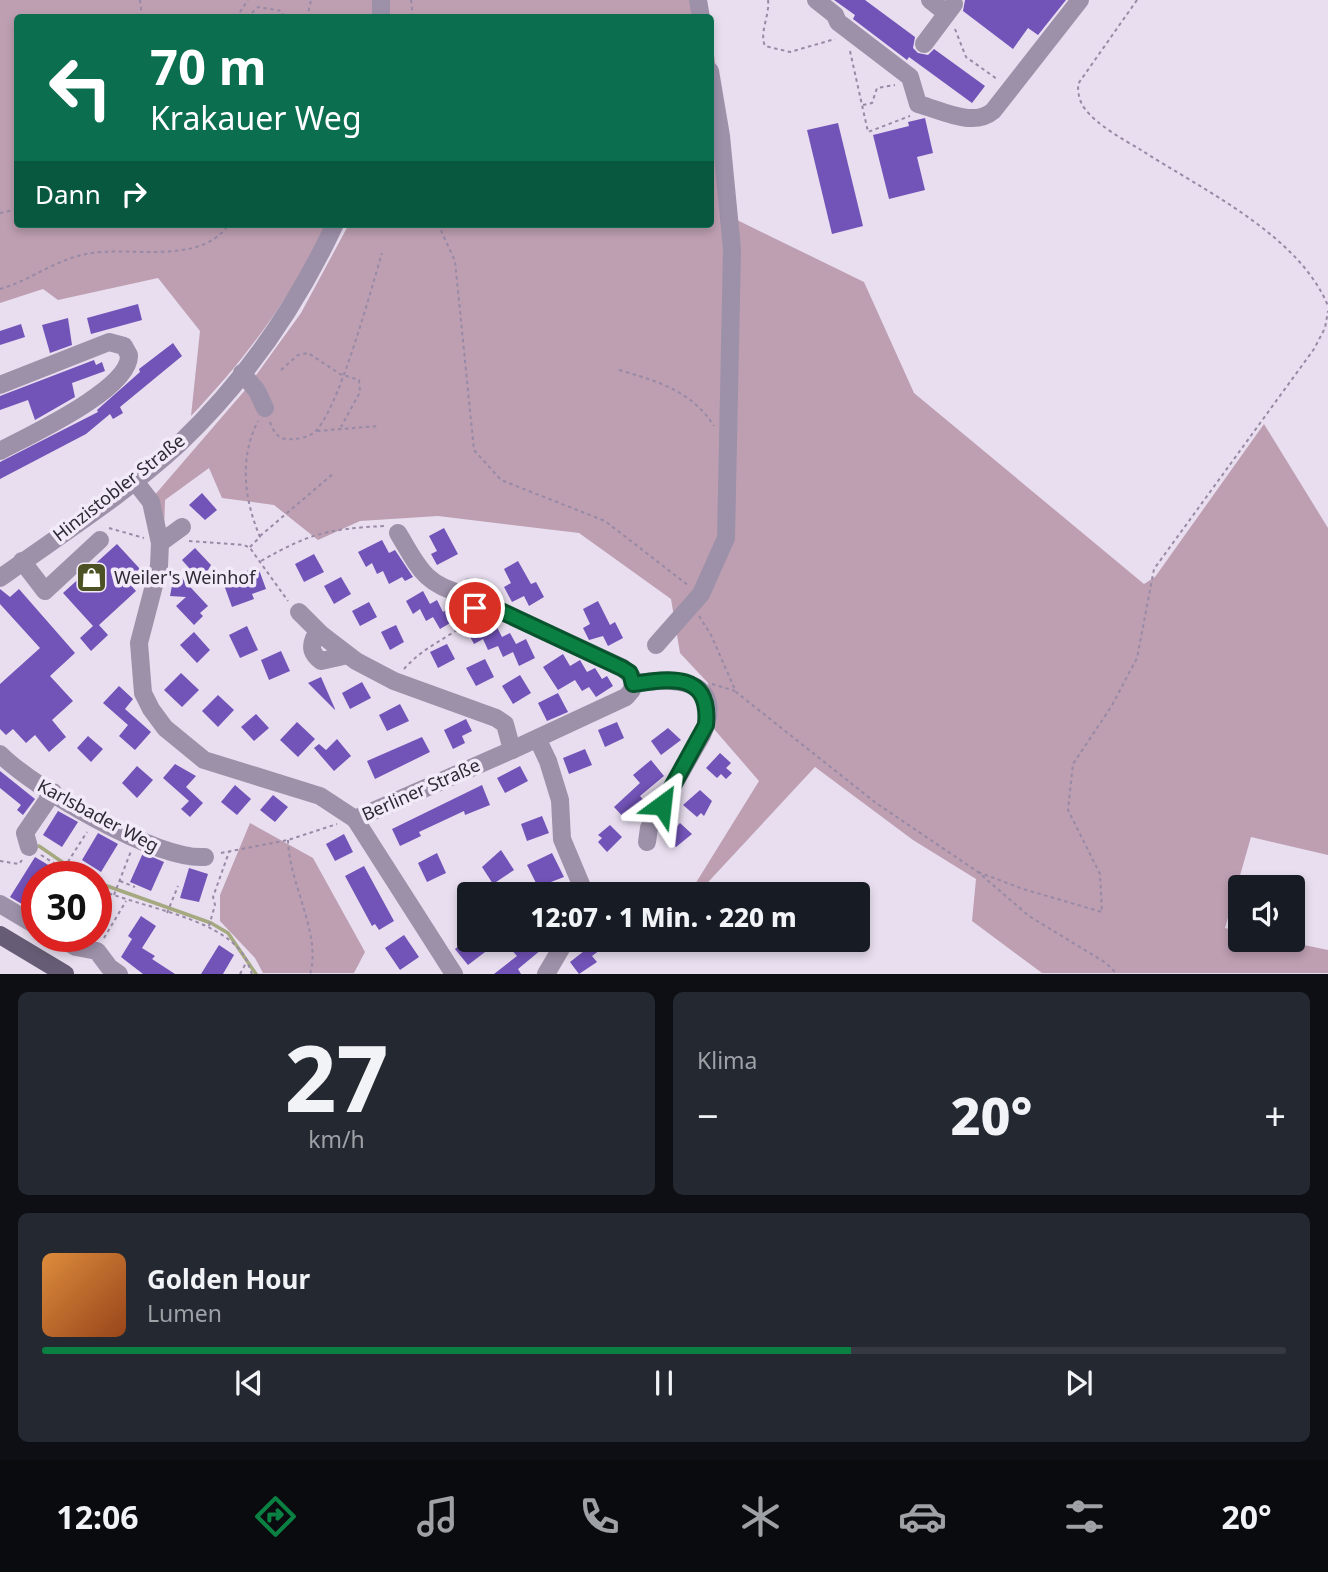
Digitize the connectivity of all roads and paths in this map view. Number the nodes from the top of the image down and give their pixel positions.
1 (768, 0) edge
2 (816, 0) edge
3 (930, 0) edge
4 (1080, 0) edge
5 (1138, 0) edge
6 (947, 12) junction
7 (251, 14) edge
8 (283, 14) edge
9 (843, 44) dead end
10 (924, 44) dead end
11 (849, 49) dead end
12 (904, 73) junction
13 (1009, 88) junction
14 (714, 93) edge
15 (918, 104) junction
16 (862, 105) junction
17 (226, 228) edge
18 (333, 228) edge
19 (441, 228) edge
20 (382, 253) dead end
21 (0, 289) edge
22 (1328, 306) edge
23 (1328, 311) edge
24 (281, 370) dead end
25 (619, 370) dead end
26 (242, 373) junction
27 (344, 375) junction
28 (0, 385) edge
29 (265, 408) junction
30 (378, 426) dead end
31 (341, 428) junction
32 (316, 431) junction
33 (728, 448) junction
34 (0, 451) edge
35 (334, 473) dead end
36 (134, 480) junction
37 (182, 527) dead end
38 (104, 533) joint
39 (398, 533) joint
40 (260, 537) junction
41 (194, 542) dead end
42 (160, 543) junction
43 (250, 548) junction
44 (260, 561) junction
45 (22, 562) junction
46 (0, 578) edge
47 (697, 600) junction
48 (299, 612) joint
49 (468, 621) dead end
50 (656, 645) dead end
51 (394, 681) junction
52 (633, 684) junction
53 (736, 692) junction
54 (702, 695) junction
55 (538, 740) junction
56 (512, 750) junction
57 (0, 754) edge
58 (53, 792) junction
59 (95, 818) junction
60 (355, 819) junction
61 (136, 837) junction
62 (288, 840) junction
63 (647, 842) dead end
64 (29, 847) junction
65 (229, 851) junction
66 (75, 852) junction
67 (80, 855) dead end
68 (205, 857) joint
69 (0, 861) edge
70 (51, 861) edge
71 (69, 861) edge
72 (978, 872) junction
73 (118, 880) junction
74 (580, 882) edge
75 (178, 886) dead end
76 (135, 887) dead end
77 (114, 896) joint
78 (128, 900) junction
79 (0, 903) edge
80 (167, 913) junction
81 (21, 916) edge
82 (112, 925) edge
83 (209, 928) junction
84 (0, 934) edge
85 (98, 952) edge
86 (559, 952) edge
87 (246, 962) junction
88 (111, 971) edge
89 (65, 974) edge
90 (240, 974) edge
91 (252, 974) edge
92 (310, 974) edge
93 (454, 974) edge
94 (546, 974) edge
95 (1117, 974) edge

1 - 9 path
2 - 12 street
3 - 6 street
4 - 13 street
5 - 22 path
6 - 10 street
6 - 13 path
7 - 8 path
11 - 16 path
12 - 15 street
12 - 16 path
13 - 15 street
14 - 33 street
15 - 16 path
17 - 21 path
18 - 26 street, Hinzistobler Straße
19 - 47 path
20 - 27 path
23 - 72 path
24 - 27 path
25 - 33 path
26 - 29 street
26 - 36 street, Hinzistobler Straße
27 - 31 path
27 - 32 path
28 - 34 street
29 - 32 path
29 - 40 path
30 - 31 path
31 - 32 path
33 - 47 street
35 - 40 path
36 - 42 street, Berliner Straße
36 - 45 street, Hinzistobler Straße
37 - 42 street
38 - 42 path
38 - 45 street
39 - 44 path
39 - 52 street
40 - 43 path
41 - 43 path
42 - 60 street, Berliner Straße
43 - 44 path
44 - 48 path
45 - 46 street, Hinzistobler Straße
47 - 50 street
47 - 53 path
48 - 51 street
49 - 51 path
51 - 56 street
52 - 54 street
52 - 55 street, Berliner Straße
53 - 54 path
53 - 72 path
54 - 63 street
55 - 56 street, Berliner Straße
55 - 74 street
56 - 60 street, Berliner Straße
57 - 58 street, Karlsbader Weg
58 - 59 street, Karlsbader Weg
58 - 64 street
59 - 61 street, Karlsbader Weg
59 - 66 path
60 - 62 path
60 - 93 street
61 - 68 street, Karlsbader Weg
61 - 73 path
62 - 65 path
62 - 92 path
64 - 69 path
64 - 70 path
65 - 68 path
65 - 83 path
66 - 67 path
66 - 71 path
72 - 95 path
73 - 76 path
73 - 77 path
75 - 80 path
77 - 78 path
78 - 80 path
78 - 82 path
79 - 81 street
80 - 83 path
83 - 87 path
84 - 89 main road
85 - 88 street
86 - 94 street
87 - 90 path
87 - 91 path

